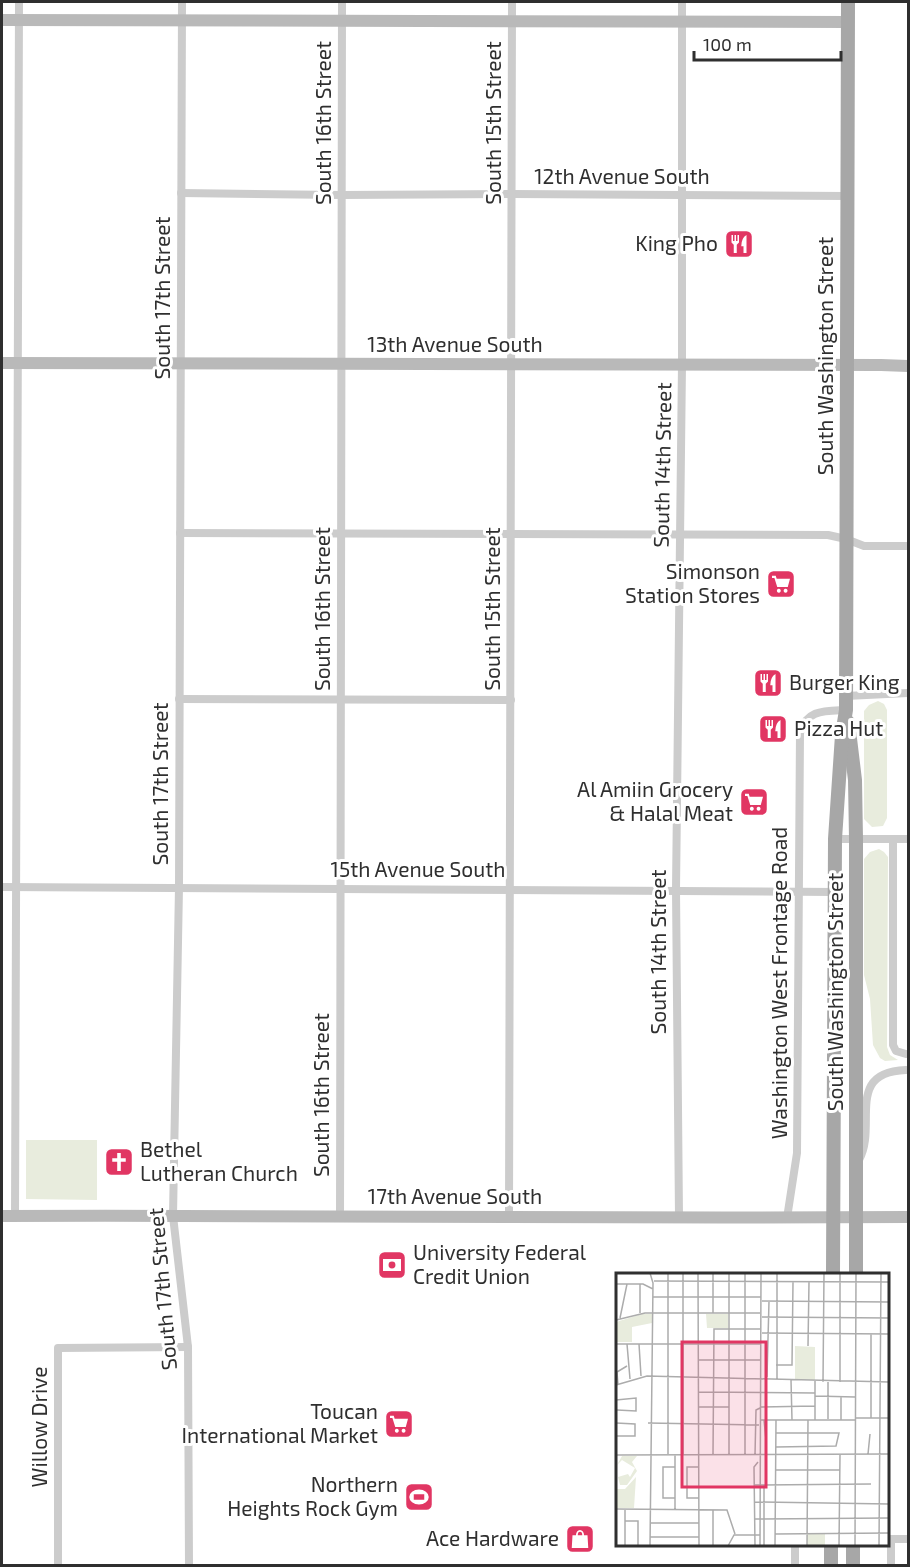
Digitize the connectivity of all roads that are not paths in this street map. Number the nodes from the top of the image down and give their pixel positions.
1 (19, 2) edge
2 (182, 2) edge
3 (342, 2) edge
4 (512, 2) edge
5 (682, 2) edge
6 (848, 2) edge
7 (2, 20) edge
8 (19, 20) junction
9 (182, 20) junction
10 (342, 21) junction
11 (512, 22) junction
12 (682, 22) junction
13 (848, 22) junction
14 (181, 193) junction
15 (512, 194) junction
16 (342, 195) junction
17 (681, 195) junction
18 (847, 196) junction
19 (2, 363) edge
20 (19, 363) junction
21 (181, 364) junction
22 (342, 364) junction
23 (511, 364) junction
24 (682, 364) junction
25 (848, 365) junction
26 (909, 366) edge
27 (180, 533) junction
28 (342, 533) junction
29 (511, 534) junction
30 (680, 534) junction
31 (846, 539) junction
32 (909, 546) edge
33 (909, 693) edge
34 (179, 699) junction
35 (341, 699) junction
36 (511, 700) junction
37 (846, 703) junction
38 (835, 839) junction
39 (856, 839) junction
40 (893, 839) junction
41 (909, 839) edge
42 (2, 887) edge
43 (17, 887) junction
44 (179, 887) junction
45 (340, 888) junction
46 (509, 888) junction
47 (676, 890) junction
48 (798, 892) junction
49 (835, 892) junction
50 (906, 1054) dead end
51 (906, 1070) dead end
52 (857, 1163) junction
53 (2, 1216) edge
54 (15, 1216) junction
55 (173, 1216) junction
56 (509, 1216) junction
57 (340, 1217) junction
58 (679, 1217) junction
59 (833, 1217) junction
60 (857, 1217) junction
61 (909, 1217) edge
62 (787, 1218) junction
63 (833, 1258) junction
64 (828, 1273) edge
65 (833, 1273) edge
66 (856, 1273) edge
67 (188, 1347) junction
68 (909, 1539) edge
69 (890, 1540) edge
70 (795, 1546) edge
71 (831, 1546) edge
72 (853, 1546) edge
73 (58, 1566) edge
74 (189, 1566) edge
75 (795, 1566) edge
76 (831, 1566) edge
77 (853, 1566) edge
78 (891, 1566) edge

1 - 8 street
2 - 9 street, South 17th Street
3 - 10 street, South 16th Street
4 - 11 street, South 15th Street
5 - 12 street, South 14th Street
6 - 13 main road, South Washington Street
7 - 8 street
8 - 9 street
8 - 20 street
9 - 10 street
9 - 14 street, South 17th Street
10 - 11 street
10 - 16 street, South 16th Street
11 - 12 street
11 - 15 street, South 15th Street
12 - 13 street
12 - 17 street, South 14th Street
13 - 18 main road, South Washington Street
14 - 16 street, 12th Avenue South
14 - 21 street, South 17th Street
15 - 16 street, 12th Avenue South
15 - 17 street, 12th Avenue South
15 - 23 street, South 15th Street
16 - 22 street, South 16th Street
17 - 18 street, 12th Avenue South
17 - 24 street, South 14th Street
18 - 25 main road, South Washington Street
19 - 20 street, 13th Avenue South
20 - 21 street, 13th Avenue South
20 - 43 street
21 - 22 street, 13th Avenue South
21 - 27 street, South 17th Street
22 - 23 street, 13th Avenue South
22 - 28 street, South 16th Street
23 - 24 street, 13th Avenue South
23 - 29 street, South 15th Street
24 - 25 street, 13th Avenue South
24 - 30 street, South 14th Street
25 - 26 street, 13th Avenue South
25 - 31 main road, South Washington Street
27 - 28 street
27 - 34 street, South 17th Street
28 - 29 street
28 - 35 street, South 16th Street
29 - 30 street
29 - 36 street, South 15th Street
30 - 31 street
30 - 47 street, South 14th Street
31 - 32 street
31 - 37 main road, South Washington Street
33 - 37 street
34 - 35 street
34 - 44 street, South 17th Street
35 - 36 street
35 - 45 street, South 16th Street
36 - 46 street, South 15th Street
37 - 38 main road, South Washington Street
37 - 39 main road, South Washington Street
37 - 48 street, Washington West Frontage Road
38 - 39 street
38 - 49 main road, South Washington Street
39 - 40 street
39 - 52 main road, South Washington Street
40 - 41 street
40 - 50 street
42 - 43 street, 15th Avenue South
43 - 44 street, 15th Avenue South
43 - 54 street
44 - 45 street, 15th Avenue South
44 - 55 street, South 17th Street
45 - 46 street, 15th Avenue South
45 - 57 street, South 16th Street
46 - 47 street, 15th Avenue South
46 - 56 street, South 15th Street
47 - 48 street, 15th Avenue South
47 - 58 street, South 14th Street
48 - 49 street, 15th Avenue South
48 - 62 street, Washington West Frontage Road
49 - 59 main road, South Washington Street
51 - 52 street
52 - 60 main road, South Washington Street
53 - 54 street, 17th Avenue South
54 - 55 street, 17th Avenue South
55 - 57 street, 17th Avenue South
55 - 67 street, South 17th Street
56 - 57 street, 17th Avenue South
56 - 58 street, 17th Avenue South
58 - 62 street, 17th Avenue South
59 - 60 street, 17th Avenue South
59 - 62 street, 17th Avenue South
59 - 63 main road, South Washington Street
60 - 61 street, 17th Avenue South
60 - 66 main road, South Washington Street
63 - 64 street
63 - 65 main road, South Washington Street
67 - 73 street, Willow Drive
67 - 74 street, South 17th Street
68 - 69 street
69 - 78 street
70 - 75 street
71 - 76 main road
72 - 77 main road

